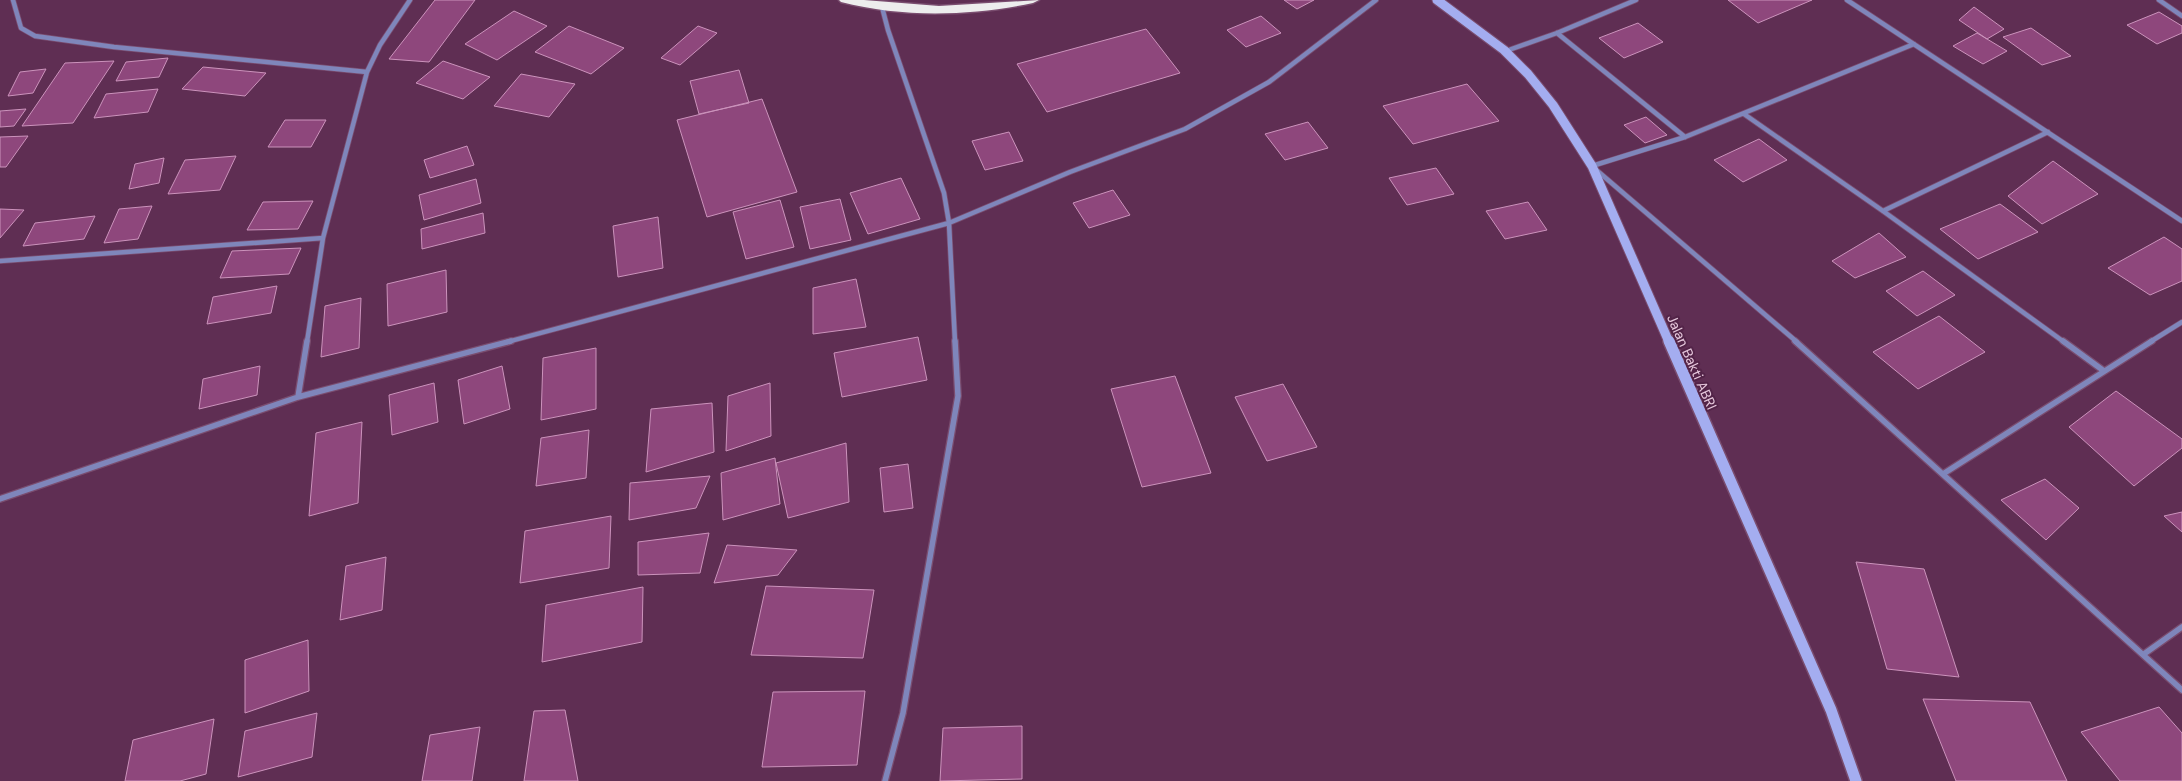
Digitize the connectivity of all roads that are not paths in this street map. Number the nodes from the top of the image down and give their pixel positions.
1 (13, 0) edge
2 (410, 0) edge
3 (1033, 0) edge
4 (1376, 0) edge
5 (1437, 0) edge
6 (1636, 0) edge
7 (1847, 0) edge
8 (2159, 0) edge
9 (852, 1) edge
10 (882, 7) junction
11 (2182, 16) edge
12 (1557, 34) junction
13 (1914, 44) junction
14 (1506, 51) junction
15 (367, 72) junction
16 (1744, 114) junction
17 (2048, 132) junction
18 (1685, 137) junction
19 (1592, 166) junction
20 (1883, 211) junction
21 (2182, 221) edge
22 (948, 223) junction
23 (323, 238) junction
24 (0, 261) edge
25 (2182, 322) edge
26 (2104, 372) junction
27 (298, 397) junction
28 (1943, 474) junction
29 (0, 499) edge
30 (2182, 627) edge
31 (2144, 654) junction
32 (2182, 690) edge
33 (885, 781) edge
34 (1856, 781) edge

1 - 15 street
2 - 15 street
3 - 10 highway
4 - 22 street
5 - 14 street, Jalan Bakti ABRI
6 - 12 street
7 - 13 street
8 - 11 street
9 - 10 highway
10 - 22 street
12 - 14 street
12 - 18 street
13 - 16 street
13 - 17 street
14 - 19 street, Jalan Bakti ABRI
15 - 23 street
16 - 18 street
16 - 20 street
17 - 20 street
17 - 21 street
18 - 19 street
19 - 28 street
19 - 34 street, Jalan Bakti ABRI
20 - 26 street
22 - 27 street
22 - 33 street
23 - 24 street
23 - 27 street
25 - 26 street
26 - 28 street
27 - 29 street
28 - 31 street
30 - 31 street
31 - 32 street

